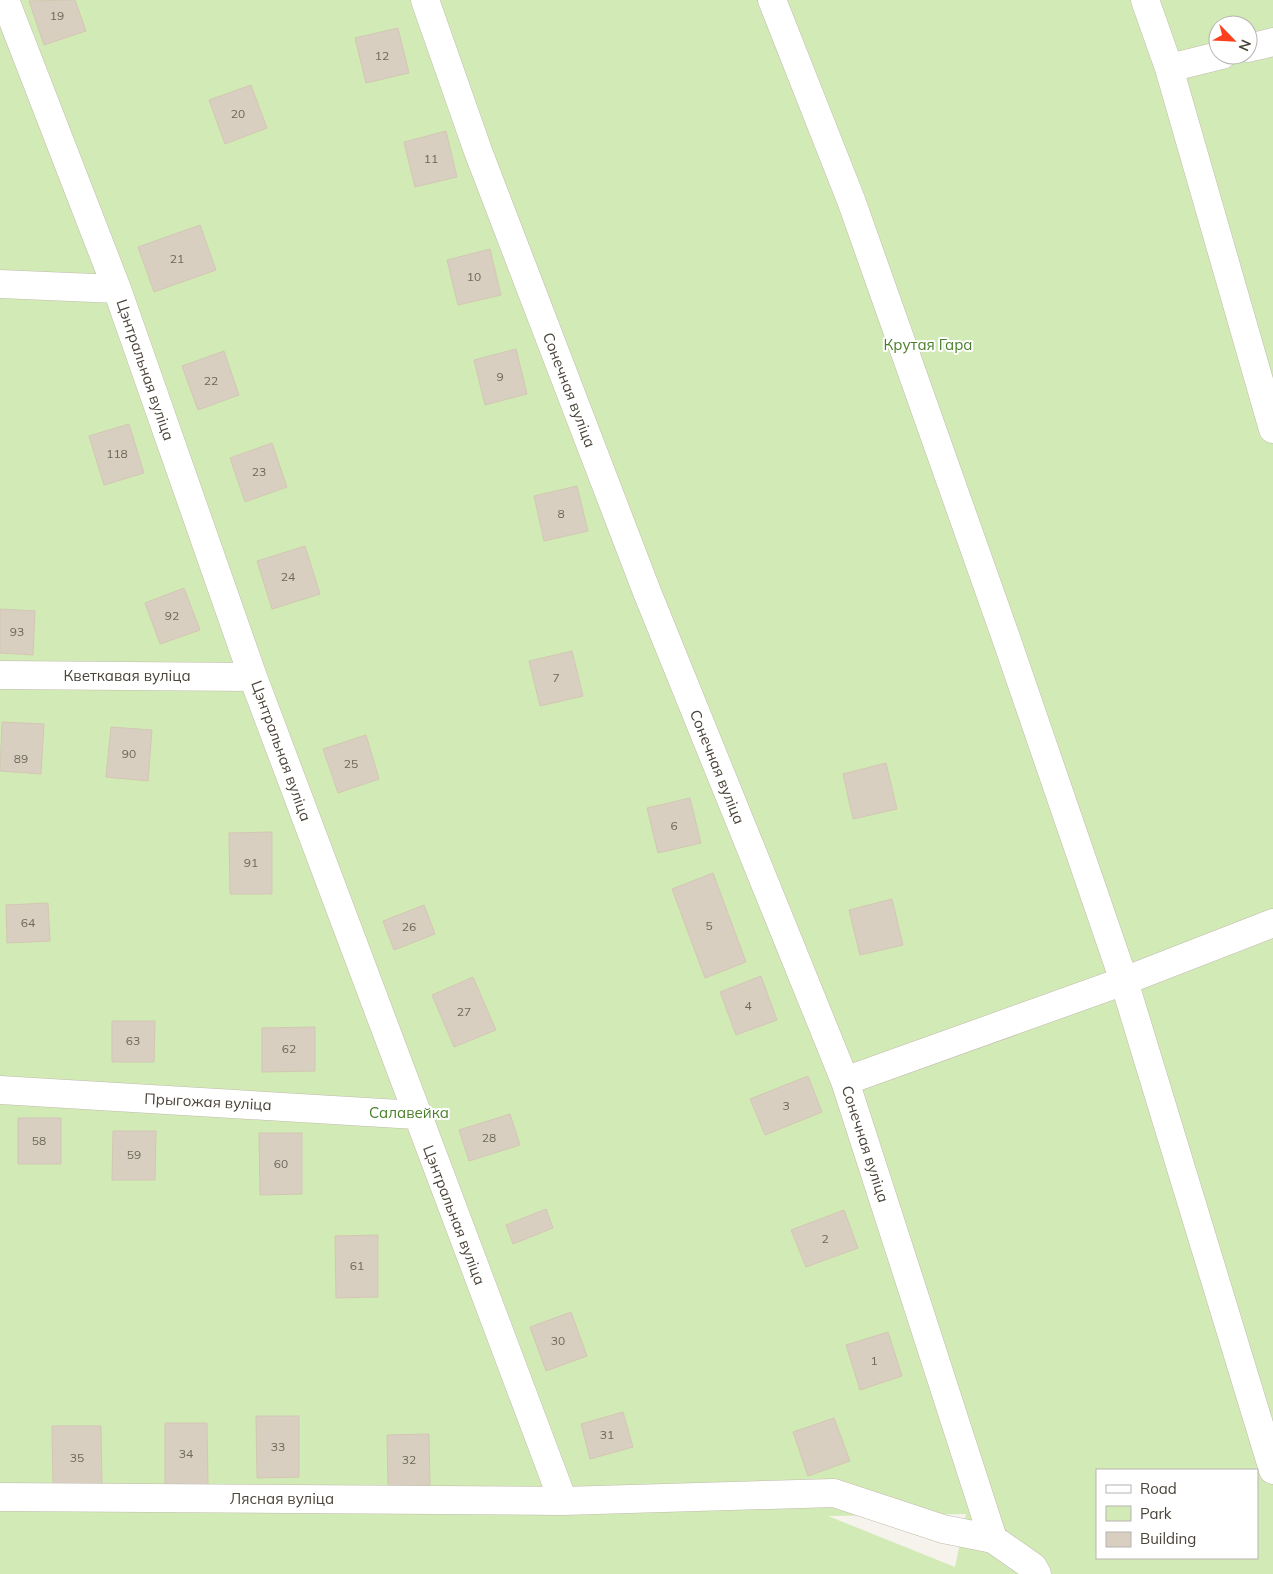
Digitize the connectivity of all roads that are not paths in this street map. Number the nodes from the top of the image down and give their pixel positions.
1 (5, 0) edge
2 (425, 0) edge
3 (772, 0) edge
4 (1145, 0) edge
5 (1273, 42) edge
6 (1258, 46) edge
7 (1208, 58) edge
8 (1169, 68) junction
9 (0, 284) edge
10 (117, 289) junction
11 (1273, 429) edge
12 (0, 675) edge
13 (254, 677) junction
14 (1273, 923) edge
15 (1124, 981) junction
16 (845, 1082) junction
17 (0, 1090) edge
18 (416, 1115) junction
19 (1273, 1470) edge
20 (0, 1498) edge
21 (563, 1501) junction
22 (993, 1539) junction
23 (1037, 1574) edge

1 - 10 street, Цэнтральная вуліца
2 - 16 street, Сонечная вуліца
3 - 15 street
4 - 8 street
5 - 6 street
7 - 8 street
8 - 11 street
9 - 10 street
10 - 13 street, Цэнтральная вуліца
12 - 13 street, Кветкавая вуліца
13 - 18 street, Цэнтральная вуліца
14 - 15 street
15 - 16 street
15 - 19 street
16 - 22 street, Сонечная вуліца
17 - 18 street, Прыгожая вуліца
18 - 21 street, Цэнтральная вуліца
20 - 21 street, Лясная вуліца
21 - 22 street, Лясная вуліца
22 - 23 street

